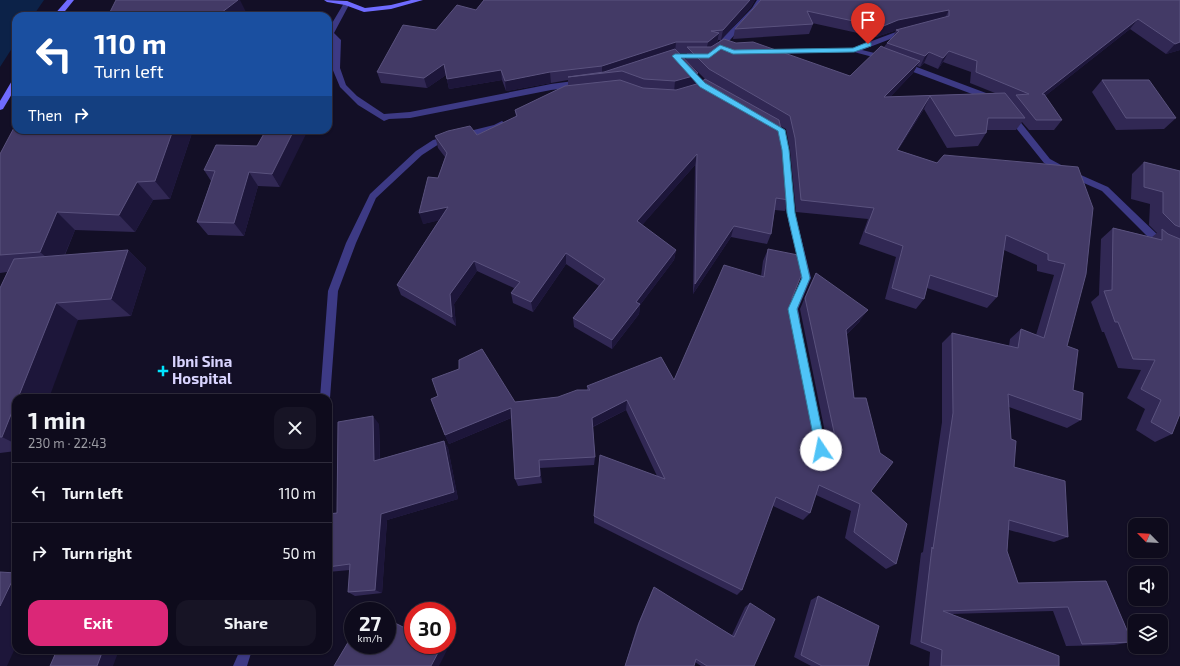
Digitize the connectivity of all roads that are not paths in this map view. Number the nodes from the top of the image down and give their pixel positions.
1 (71, 0) edge
2 (327, 0) edge
3 (420, 0) edge
4 (760, 0) edge
5 (347, 3) junction
6 (60, 12) edge
7 (332, 29) edge
8 (911, 30) edge
9 (332, 35) edge
10 (721, 49) edge
11 (854, 50) junction
12 (756, 52) edge
13 (680, 62) edge
14 (588, 82) edge
15 (12, 88) edge
16 (585, 91) edge
17 (688, 93) edge
18 (563, 94) edge
19 (0, 107) edge
20 (762, 119) edge
21 (508, 121) edge
22 (1180, 250) edge
23 (796, 329) edge
24 (325, 394) edge
25 (244, 654) edge
26 (240, 666) edge

1 - 6 main road
2 - 5 main road
3 - 5 main road
4 - 10 street
5 - 7 street
8 - 11 street
9 - 14 street
11 - 12 street
11 - 22 street
13 - 17 street
15 - 19 main road
16 - 18 street
20 - 23 street
21 - 24 street
25 - 26 street

